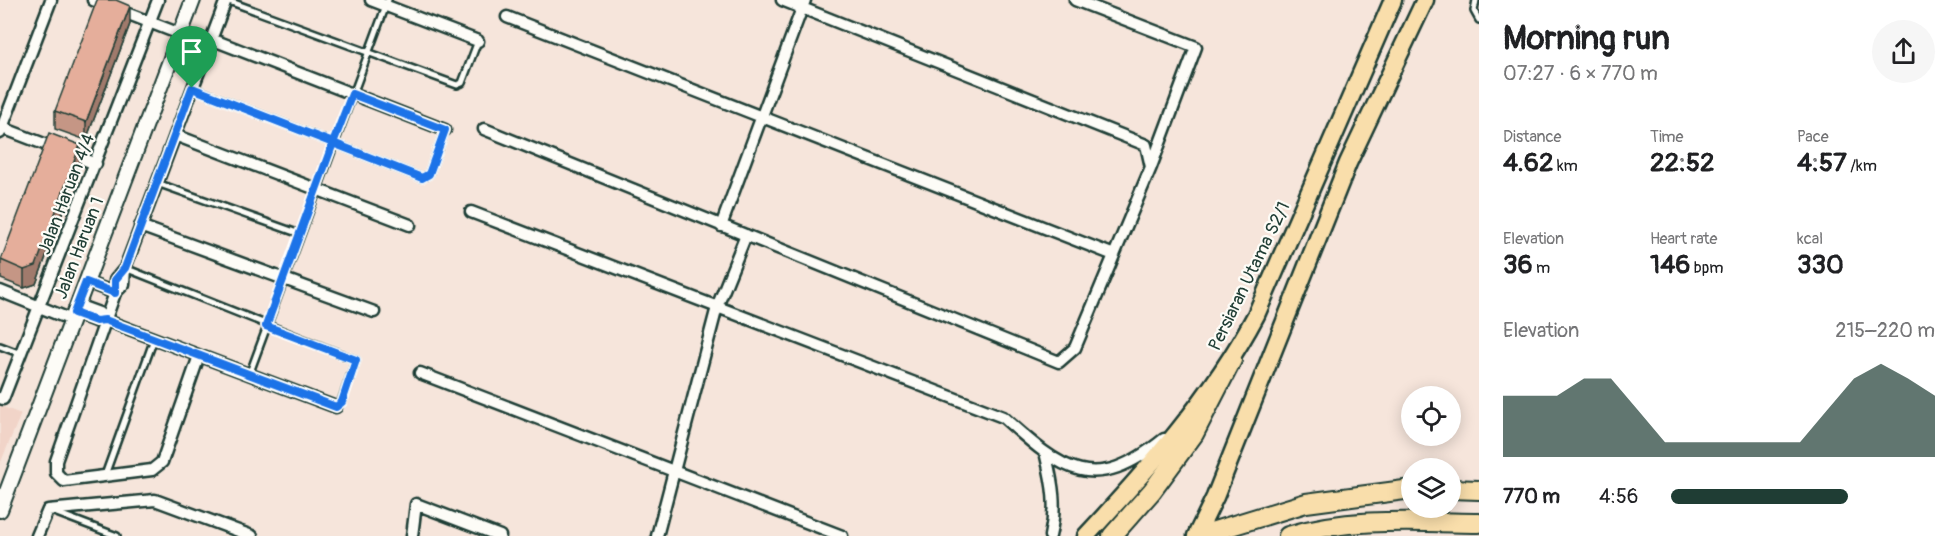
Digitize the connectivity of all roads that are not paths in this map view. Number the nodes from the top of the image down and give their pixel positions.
1 (51, 0) edge
2 (93, 0) edge
3 (158, 0) edge
4 (193, 0) edge
5 (226, 0) edge
6 (371, 0) edge
7 (782, 0) edge
8 (1075, 0) edge
9 (1425, 0) edge
10 (1476, 0) edge
11 (1393, 1) edge
12 (387, 3) edge
13 (803, 4) edge
14 (507, 16) dead end
15 (1479, 20) edge
16 (150, 22) junction
17 (180, 34) junction
18 (211, 39) junction
19 (478, 40) joint
20 (368, 52) junction
21 (192, 88) junction
22 (352, 94) junction
23 (762, 117) junction
24 (1, 129) edge
25 (484, 129) dead end
26 (445, 130) joint
27 (175, 135) junction
28 (333, 143) junction
29 (96, 164) junction
30 (1150, 167) junction
31 (156, 183) junction
32 (316, 189) junction
33 (471, 212) dead end
34 (410, 225) dead end
35 (722, 225) junction
36 (140, 226) junction
37 (300, 234) junction
38 (746, 235) junction
39 (1114, 255) junction
40 (125, 268) junction
41 (284, 279) junction
42 (86, 282) junction
43 (0, 291) edge
44 (115, 293) junction
45 (40, 307) junction
46 (717, 307) junction
47 (374, 312) dead end
48 (74, 313) junction
49 (105, 320) junction
50 (266, 326) junction
51 (154, 339) junction
52 (0, 346) edge
53 (21, 354) junction
54 (199, 356) junction
55 (1232, 360) junction
56 (420, 373) dead end
57 (249, 375) junction
58 (1, 401) edge
59 (336, 407) joint
60 (1181, 425) junction
61 (1046, 456) junction
62 (674, 471) junction
63 (105, 475) junction
64 (1461, 489) edge
65 (1401, 490) edge
66 (1479, 490) edge
67 (0, 510) edge
68 (48, 510) junction
69 (1479, 523) edge
70 (37, 536) edge
71 (117, 536) edge
72 (252, 536) edge
73 (412, 536) edge
74 (500, 536) edge
75 (657, 536) edge
76 (842, 536) edge
77 (1050, 536) edge
78 (1086, 536) edge
79 (1112, 536) edge
80 (1197, 536) edge
81 (1288, 536) edge

1 - 24 street
2 - 16 street
3 - 16 street, Jalan Haruan 4/4
4 - 17 main road, Jalan Haruan 1
5 - 18 street
5 - 20 lane
6 - 12 street
7 - 13 street
8 - 30 street
9 - 80 main road
10 - 15 lane
11 - 55 main road, Persiaran Utama S2/1
12 - 19 street
12 - 20 lane
13 - 23 street
13 - 30 street
14 - 23 street
16 - 17 street
16 - 29 street, Jalan Haruan 4/4
17 - 42 main road, Jalan Haruan 1
18 - 21 street
18 - 22 street
19 - 20 lane
20 - 22 lane
21 - 27 street
21 - 28 lane
22 - 26 street
22 - 28 lane
23 - 35 street
23 - 39 street
24 - 29 street
25 - 35 street
26 - 28 lane
27 - 31 street
27 - 32 street
28 - 32 lane
29 - 45 street, Jalan Haruan 4/4
30 - 39 street
31 - 36 street
31 - 37 lane
32 - 34 street
32 - 37 lane
33 - 46 street
35 - 38 street
36 - 40 street
36 - 41 street
37 - 41 lane
38 - 39 street
38 - 46 street
40 - 44 street
40 - 50 lane
41 - 47 street
41 - 50 lane
42 - 44 street
42 - 48 main road, Jalan Haruan 1
43 - 45 street
44 - 49 street
45 - 48 street
45 - 53 street, Jalan Haruan 4/4
46 - 61 street
46 - 62 street
48 - 49 street
48 - 67 main road, Jalan Haruan 1
49 - 51 street
49 - 63 street
50 - 57 lane
50 - 59 lane
51 - 54 street
51 - 63 lane
52 - 53 lane
53 - 58 street, Jalan Haruan 4/4
54 - 57 street
54 - 63 street
55 - 60 main road, Persiaran Utama S2/1
55 - 79 highway
56 - 62 street
57 - 59 street
60 - 61 street
60 - 78 main road, Persiaran Utama S2/1
61 - 77 street
62 - 75 street
62 - 76 street
64 - 66 highway
65 - 80 highway
68 - 70 street
68 - 71 lane
68 - 72 street
69 - 81 highway
73 - 74 street

